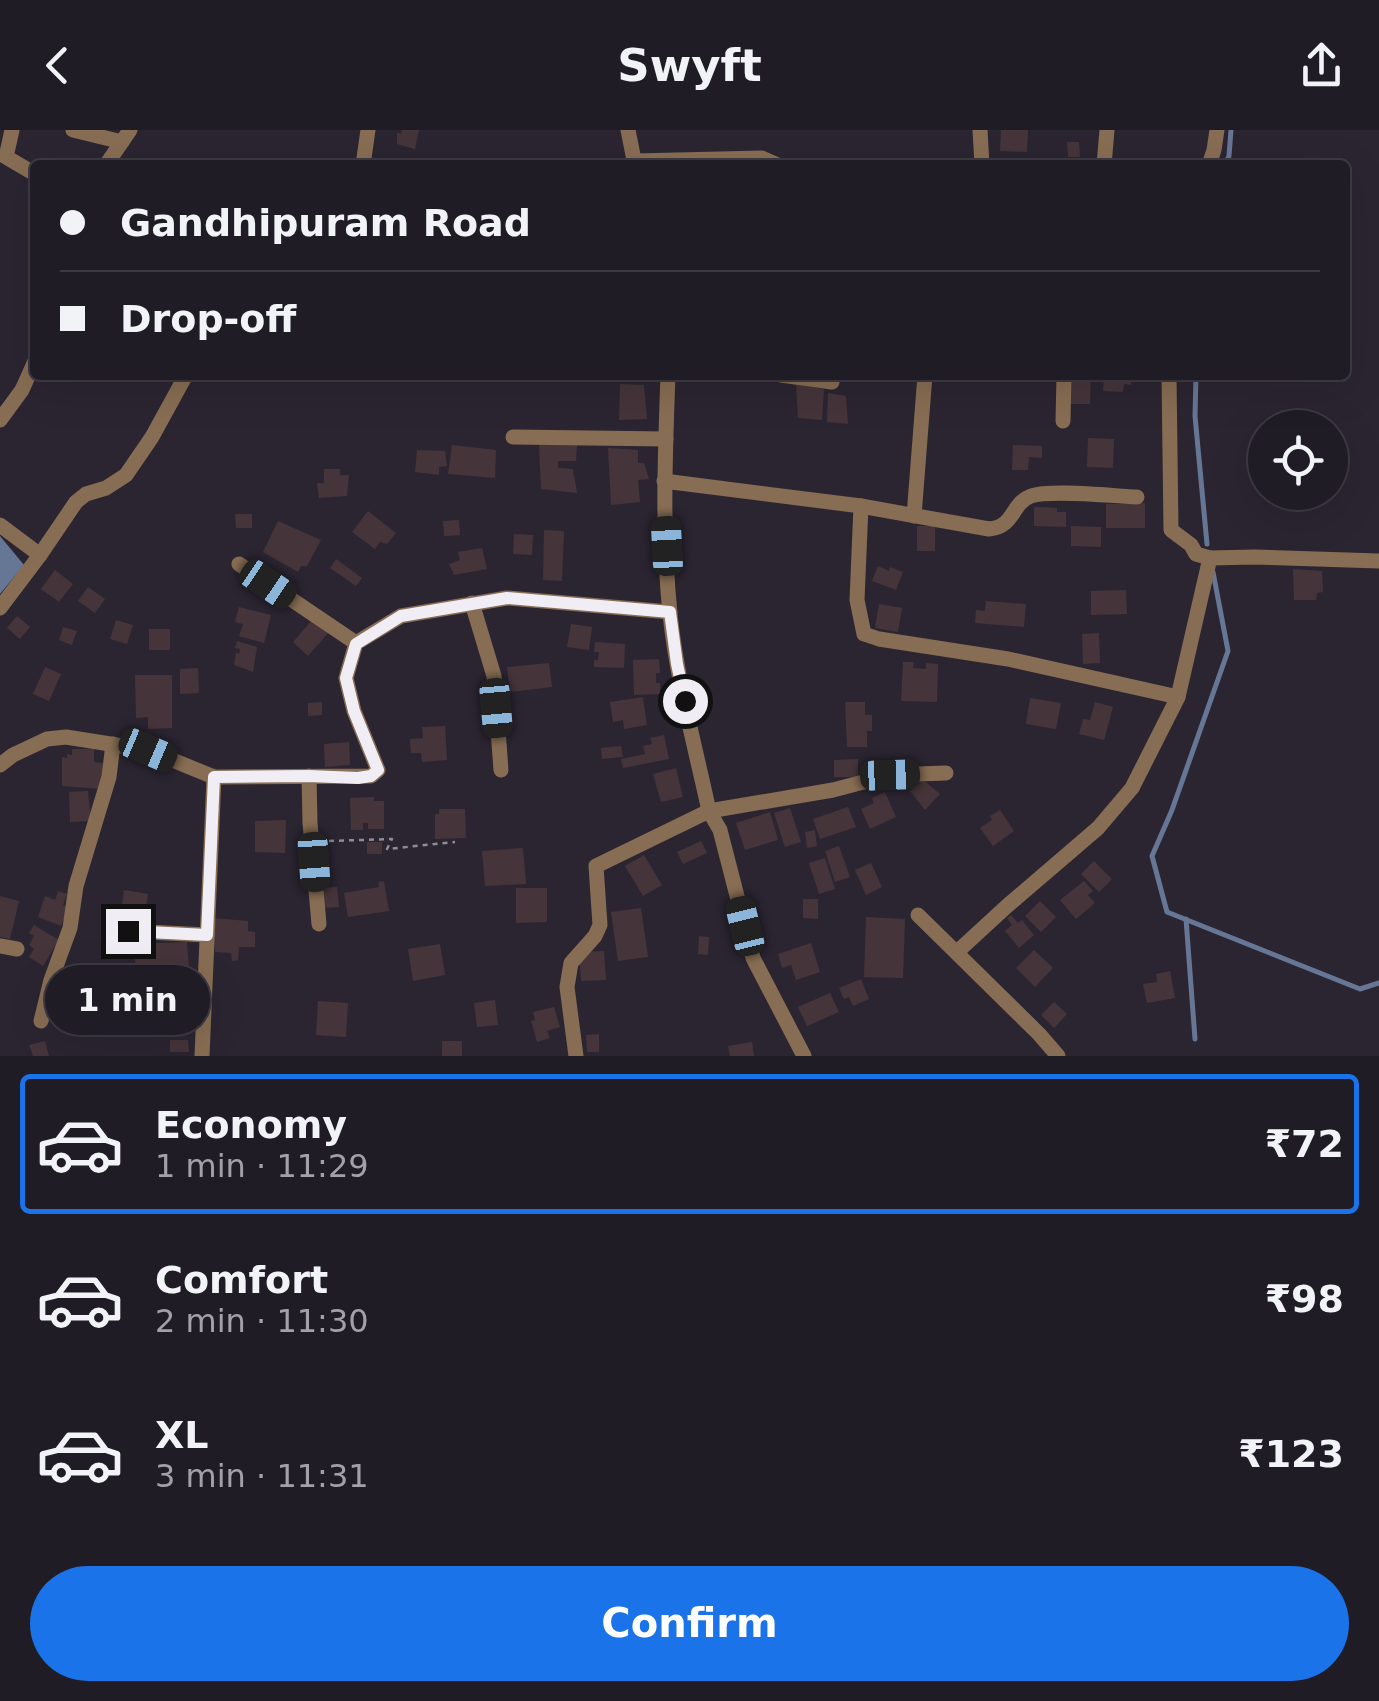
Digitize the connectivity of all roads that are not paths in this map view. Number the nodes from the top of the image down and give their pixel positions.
1 (12, 130) edge
2 (73, 130) edge
3 (368, 130) edge
4 (628, 130) edge
5 (980, 130) edge
6 (1107, 130) edge
7 (1217, 130) edge
8 (126, 136) edge
9 (109, 160) edge
10 (364, 160) edge
11 (633, 160) edge
12 (654, 160) edge
13 (767, 160) edge
14 (982, 160) edge
15 (1104, 160) edge
16 (1210, 160) edge
17 (30, 171) edge
18 (30, 372) edge
19 (183, 380) edge
20 (668, 380) edge
21 (817, 380) edge
22 (925, 380) edge
23 (1064, 380) edge
24 (1169, 380) edge
25 (832, 382) dead end
26 (0, 420) edge
27 (1063, 421) dead end
28 (513, 436) dead end
29 (666, 438) junction
30 (664, 480) junction
31 (1137, 497) dead end
32 (861, 506) junction
33 (914, 516) junction
34 (0, 525) edge
35 (40, 555) junction
36 (1210, 558) junction
37 (1379, 562) edge
38 (239, 564) dead end
39 (472, 602) junction
40 (0, 608) edge
41 (670, 612) junction
42 (356, 644) junction
43 (1178, 697) junction
44 (113, 744) junction
45 (0, 765) edge
46 (501, 770) dead end
47 (946, 773) dead end
48 (309, 776) junction
49 (214, 777) junction
50 (709, 811) junction
51 (918, 915) dead end
52 (319, 924) dead end
53 (128, 931) dead end
54 (207, 935) junction
55 (0, 946) edge
56 (18, 949) dead end
57 (958, 952) junction
58 (41, 1021) dead end
59 (202, 1056) edge
60 (576, 1056) edge
61 (804, 1056) edge
62 (1058, 1056) edge

1 - 17 street
2 - 8 street
3 - 10 street
4 - 11 street
5 - 14 street
6 - 15 street
7 - 16 street
8 - 9 street
12 - 13 street
18 - 26 street
19 - 35 street
20 - 29 street
21 - 25 street
22 - 33 street
23 - 27 street
24 - 36 street
28 - 29 street
29 - 30 street
30 - 32 street
30 - 41 street
31 - 33 street
32 - 33 street
32 - 43 street
34 - 35 street
35 - 40 street
36 - 37 street
36 - 43 street
38 - 42 street
39 - 41 street
39 - 42 street
39 - 46 street
41 - 50 street
42 - 48 street
43 - 57 street
44 - 45 street
44 - 49 street
44 - 58 street
47 - 50 street
48 - 49 street
48 - 52 street
49 - 54 street
50 - 60 street
50 - 61 street
51 - 57 street
53 - 54 street
54 - 59 street
55 - 56 street
57 - 62 street

